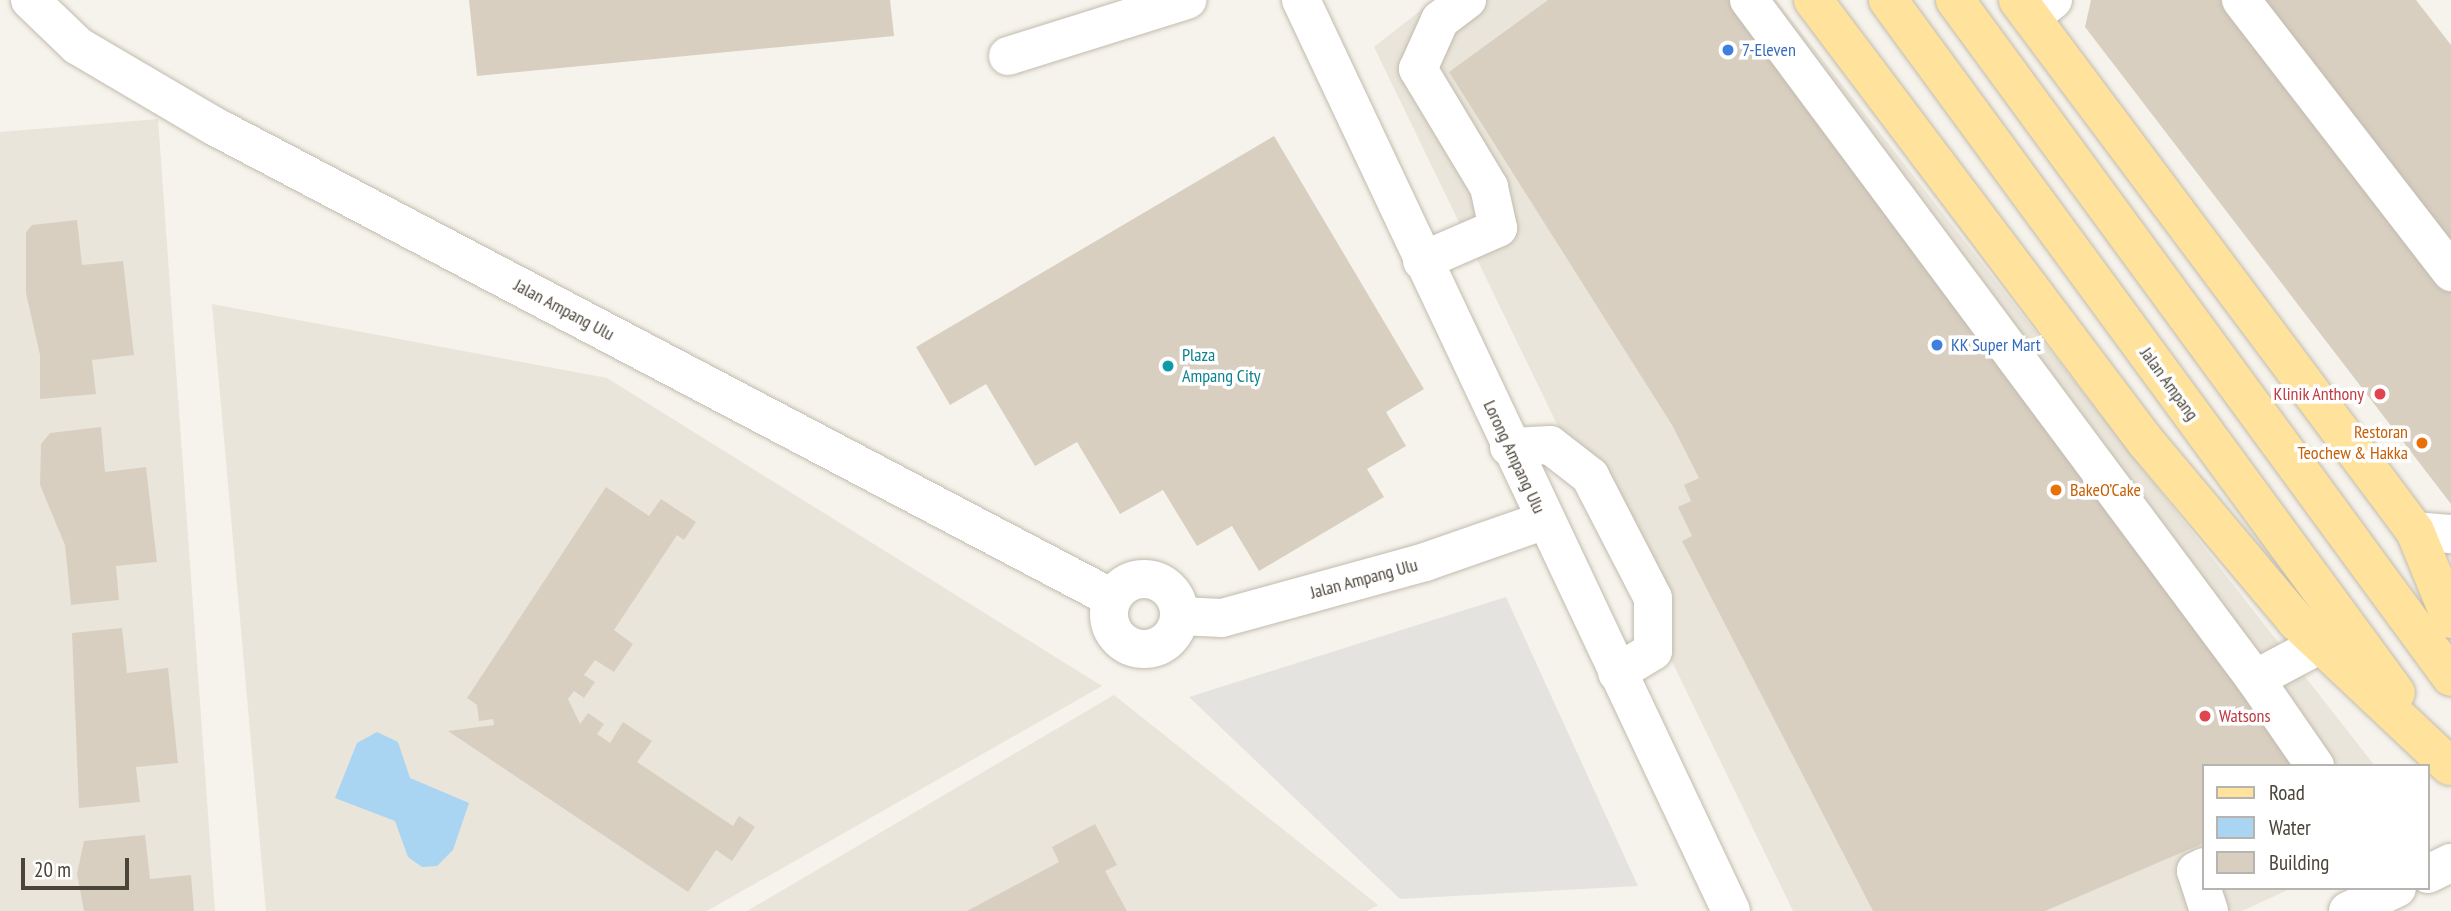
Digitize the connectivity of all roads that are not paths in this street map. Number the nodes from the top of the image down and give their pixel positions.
1 (30, 0) edge
2 (1187, 0) edge
3 (1301, 0) edge
4 (1467, 0) edge
5 (1749, 0) edge
6 (1813, 0) edge
7 (1955, 0) edge
8 (2241, 0) edge
9 (2034, 6) edge
10 (1894, 9) edge
11 (1008, 56) dead end
12 (1422, 261) junction
13 (2451, 272) edge
14 (1509, 447) junction
15 (1543, 521) junction
16 (2433, 533) edge
17 (1112, 598) junction
18 (1180, 616) junction
19 (2451, 619) edge
20 (2319, 645) junction
21 (1616, 673) junction
22 (2451, 677) edge
23 (2255, 679) junction
24 (2314, 764) edge
25 (2450, 766) edge
26 (2451, 863) edge
27 (2202, 868) edge
28 (2430, 873) edge
29 (2202, 889) edge
30 (2202, 890) edge
31 (2393, 890) edge
32 (1731, 911) edge
33 (2209, 911) edge
34 (2348, 911) edge

1 - 17 street, Jalan Ampang Ulu
2 - 11 street
3 - 12 street, Lorong Ampang Ulu
4 - 12 street
5 - 23 street
6 - 20 main road
7 - 22 main road
8 - 13 street
9 - 16 main road
10 - 25 main road, Jalan Ampang
12 - 14 street, Lorong Ampang Ulu
14 - 15 street, Lorong Ampang Ulu
14 - 21 street
15 - 18 street, Jalan Ampang Ulu
15 - 21 street, Lorong Ampang Ulu
16 - 19 main road
17 - 18 street
17 - 18 street
20 - 23 street
20 - 25 main road
21 - 32 street, Lorong Ampang Ulu
23 - 24 street
26 - 28 street
27 - 29 street
30 - 33 street
31 - 34 street

